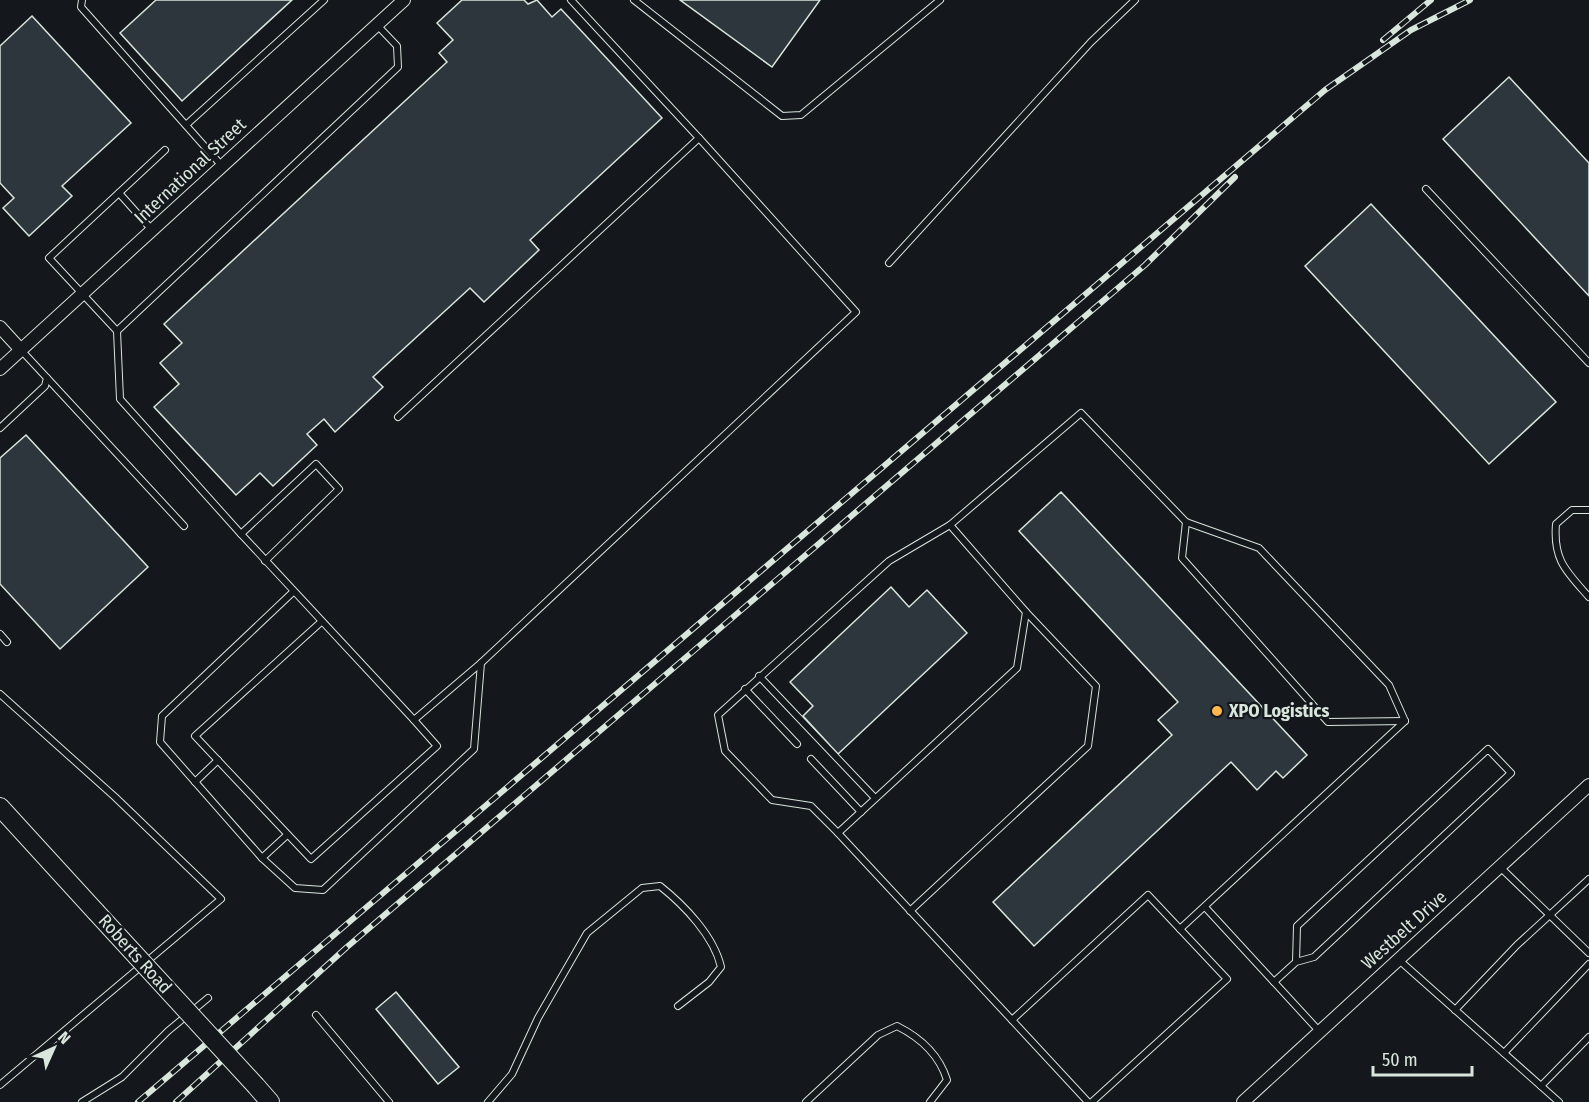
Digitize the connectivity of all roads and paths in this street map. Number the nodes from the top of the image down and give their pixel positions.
1 (82, 0) edge
2 (324, 0) edge
3 (405, 0) edge
4 (571, 0) edge
5 (634, 0) edge
6 (940, 0) edge
7 (1135, 0) edge
8 (377, 25) junction
9 (186, 125) junction
10 (699, 138) junction
11 (165, 150) dead end
12 (222, 165) junction
13 (1426, 189) dead end
14 (119, 193) junction
15 (152, 230) junction
16 (889, 263) dead end
17 (82, 295) junction
18 (0, 327) edge
19 (117, 331) junction
20 (21, 350) junction
21 (1589, 363) edge
22 (0, 369) edge
23 (47, 378) junction
24 (398, 417) dead end
25 (0, 428) edge
26 (1589, 510) edge
27 (1186, 522) junction
28 (950, 525) junction
29 (184, 526) dead end
30 (241, 534) junction
31 (265, 561) junction
32 (293, 592) junction
33 (1589, 597) edge
34 (1026, 612) junction
35 (321, 622) junction
36 (0, 634) edge
37 (8, 642) dead end
38 (482, 663) junction
39 (759, 676) junction
40 (745, 689) junction
41 (0, 694) edge
42 (414, 720) junction
43 (1405, 721) junction
44 (797, 744) dead end
45 (811, 759) dead end
46 (218, 760) junction
47 (195, 782) junction
48 (1589, 785) edge
49 (875, 798) junction
50 (0, 807) edge
51 (861, 812) junction
52 (837, 833) junction
53 (287, 835) junction
54 (262, 858) junction
55 (1500, 867) junction
56 (1589, 879) edge
57 (1205, 907) junction
58 (910, 911) junction
59 (1550, 915) junction
60 (1180, 929) junction
61 (1589, 953) edge
62 (1399, 959) junction
63 (1296, 962) junction
64 (1589, 964) edge
65 (1274, 982) junction
66 (208, 998) dead end
67 (678, 1006) dead end
68 (1455, 1010) junction
69 (316, 1015) dead end
70 (1012, 1020) junction
71 (1320, 1032) junction
72 (1589, 1037) edge
73 (1504, 1053) junction
74 (0, 1085) edge
75 (1541, 1086) junction
76 (82, 1102) edge
77 (270, 1102) edge
78 (389, 1102) edge
79 (488, 1102) edge
80 (806, 1102) edge
81 (930, 1102) edge
82 (1090, 1102) edge
83 (1243, 1102) edge
84 (1559, 1102) edge

1 - 9 lane
2 - 9 lane
3 - 8 street, International Street
4 - 10 lane
5 - 6 lane
7 - 16 lane
8 - 12 street, International Street
8 - 19 lane
9 - 12 lane
10 - 24 lane
10 - 38 lane
11 - 14 lane
12 - 15 street, International Street
13 - 21 lane
14 - 15 lane
14 - 17 lane
15 - 17 street, International Street
17 - 19 lane
17 - 20 street, International Street
18 - 20 street
19 - 30 lane
20 - 22 street, International Street
20 - 23 lane
23 - 25 lane
23 - 29 lane
26 - 33 lane
27 - 28 lane
27 - 43 lane
27 - 43 lane
28 - 34 lane
28 - 39 lane
30 - 31 lane
30 - 31 lane
31 - 32 lane
32 - 35 lane
32 - 47 lane
34 - 49 lane
34 - 58 lane
35 - 42 lane
35 - 46 lane
36 - 37 lane
38 - 42 lane
38 - 54 lane
39 - 40 lane
39 - 49 lane
40 - 44 lane
40 - 52 lane
41 - 74 lane
42 - 53 lane
43 - 57 lane
45 - 51 lane
46 - 47 lane
46 - 53 lane
47 - 54 lane
48 - 55 street, Westbelt Drive
49 - 51 lane
50 - 77 main road, Roberts Road, bridge
51 - 52 lane
52 - 58 lane
53 - 54 lane
55 - 59 lane
55 - 62 street, Westbelt Drive
56 - 59 lane
57 - 60 lane
57 - 65 lane
58 - 70 lane
59 - 61 lane
59 - 68 lane
60 - 70 lane
60 - 82 lane
62 - 68 lane
62 - 71 street, Westbelt Drive
63 - 63 lane
63 - 65 lane
64 - 73 lane
65 - 71 lane
66 - 76 lane
67 - 79 lane
68 - 73 lane
69 - 78 lane
70 - 82 lane
71 - 83 street, Westbelt Drive
72 - 75 lane
73 - 75 lane
75 - 84 lane
80 - 81 lane

